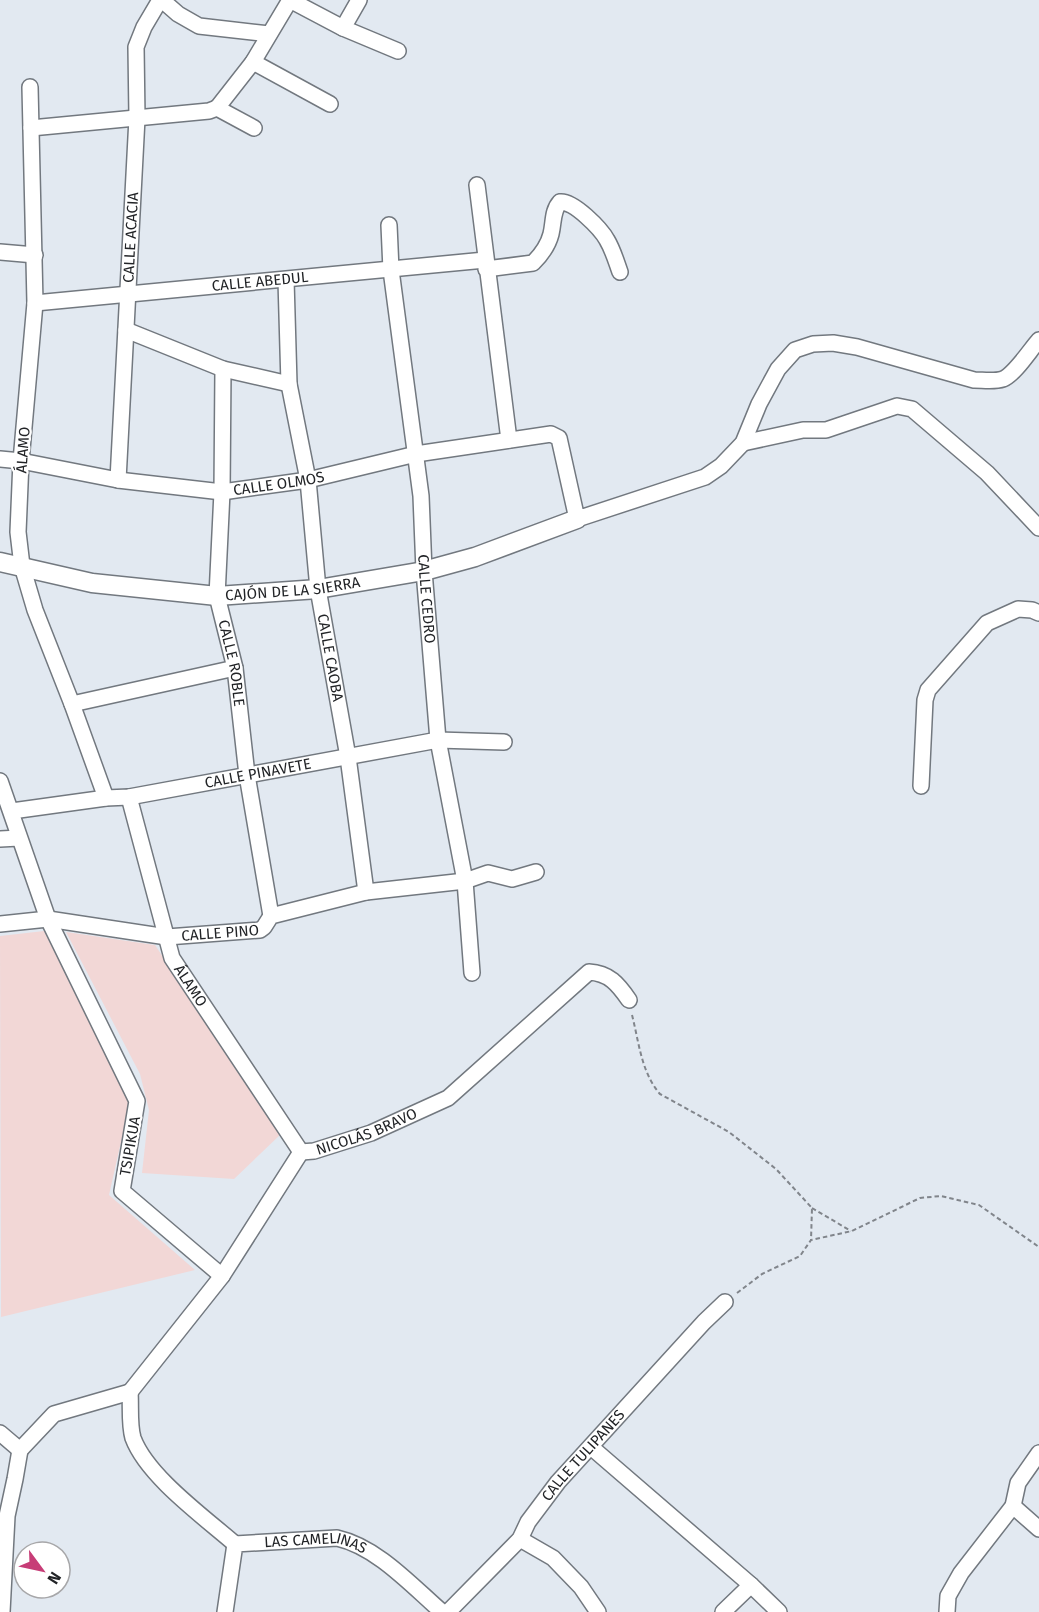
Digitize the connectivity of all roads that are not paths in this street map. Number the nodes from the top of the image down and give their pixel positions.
1 (161, 0) edge
2 (290, 0) edge
3 (358, 0) edge
4 (343, 28) junction
5 (269, 34) junction
6 (398, 51) dead end
7 (253, 62) junction
8 (30, 87) dead end
9 (330, 104) dead end
10 (217, 108) junction
11 (138, 118) junction
12 (31, 128) junction
13 (254, 128) dead end
14 (477, 185) dead end
15 (389, 225) dead end
16 (0, 252) edge
17 (35, 255) junction
18 (486, 264) junction
19 (391, 270) junction
20 (620, 272) dead end
21 (286, 280) junction
22 (127, 295) junction
23 (34, 303) junction
24 (126, 330) junction
25 (1039, 340) edge
26 (223, 369) junction
27 (289, 384) junction
28 (508, 440) junction
29 (743, 443) junction
30 (416, 454) junction
31 (0, 459) edge
32 (21, 461) junction
33 (118, 480) junction
34 (308, 480) junction
35 (222, 492) junction
36 (578, 519) junction
37 (1039, 528) edge
38 (0, 562) edge
39 (22, 566) junction
40 (424, 571) junction
41 (318, 589) junction
42 (217, 596) junction
43 (1039, 613) edge
44 (235, 668) junction
45 (72, 704) junction
46 (438, 740) junction
47 (504, 742) dead end
48 (348, 757) junction
49 (247, 776) junction
50 (0, 782) edge
51 (921, 786) dead end
52 (129, 797) junction
53 (106, 798) junction
54 (12, 812) junction
55 (19, 838) junction
56 (0, 839) edge
57 (536, 872) dead end
58 (465, 881) junction
59 (366, 892) junction
60 (271, 916) junction
61 (48, 919) junction
62 (0, 924) edge
63 (167, 937) junction
64 (472, 973) dead end
65 (629, 1000) road end
66 (301, 1152) junction
67 (222, 1276) junction
68 (725, 1302) road end
69 (130, 1392) junction
70 (0, 1433) edge
71 (591, 1447) junction
72 (20, 1450) junction
73 (1039, 1453) edge
74 (1013, 1506) junction
75 (3, 1519) edge
76 (1039, 1528) edge
77 (520, 1539) junction
78 (235, 1544) junction
79 (751, 1585) junction
80 (2, 1612) edge
81 (225, 1612) edge
82 (442, 1612) edge
83 (448, 1612) edge
84 (598, 1612) edge
85 (723, 1612) edge
86 (779, 1612) edge
87 (947, 1612) edge

1 - 5 street
1 - 11 street, CALLE ACACIA
2 - 4 street
2 - 5 street
3 - 4 street
4 - 6 street
5 - 7 street
7 - 9 street
7 - 10 street
8 - 12 street, ÁLAMO
10 - 11 street
10 - 13 street
11 - 12 street
11 - 22 street, CALLE ACACIA
12 - 17 street, ÁLAMO
14 - 18 street
15 - 19 street, CALLE CEDRO
16 - 17 street
17 - 23 street, ÁLAMO
18 - 19 street, CALLE ABEDUL
18 - 20 street, CALLE ABEDUL
18 - 28 street
19 - 21 street, CALLE ABEDUL
19 - 30 street, CALLE CEDRO
21 - 22 street, CALLE ABEDUL
21 - 27 street, CALLE CAOBA
22 - 23 street, CALLE ABEDUL
22 - 24 street, CALLE ACACIA
23 - 32 street, ÁLAMO
24 - 26 street
24 - 33 street, CALLE ACACIA
25 - 29 street
26 - 27 street
26 - 35 street, CALLE ROBLE
27 - 34 street, CALLE CAOBA
28 - 30 street, CALLE OLMOS
28 - 36 street, CALLE OLMOS
29 - 36 street
29 - 37 street
30 - 34 street, CALLE OLMOS
30 - 40 street, CALLE CEDRO
31 - 32 street, CALLE OLMOS
32 - 33 street, CALLE OLMOS
32 - 39 street, ÁLAMO
33 - 35 street, CALLE OLMOS
34 - 35 street, CALLE OLMOS
34 - 41 street, CALLE CAOBA
35 - 42 street, CALLE ROBLE
36 - 40 street, CAJÓN DE LA SIERRA
38 - 39 street, CAJÓN DE LA SIERRA
39 - 42 street, CAJÓN DE LA SIERRA
39 - 45 street, ÁLAMO
40 - 41 street, CAJÓN DE LA SIERRA
40 - 46 street, CALLE CEDRO
41 - 42 street, CAJÓN DE LA SIERRA
41 - 48 street, CALLE CAOBA
42 - 44 street, CALLE ROBLE
43 - 51 street
44 - 45 street
44 - 49 street, CALLE ROBLE
45 - 53 street, ÁLAMO
46 - 47 street, CALLE PINAVETE
46 - 48 street, CALLE PINAVETE
46 - 58 street, CALLE CEDRO
48 - 49 street, CALLE PINAVETE
48 - 59 street, CALLE CAOBA
49 - 52 street, CALLE PINAVETE
49 - 60 street, CALLE ROBLE
50 - 54 street
52 - 53 street, CALLE PINAVETE
52 - 63 street, ÁLAMO
53 - 54 street, CALLE PINAVETE
54 - 55 street
55 - 56 street
55 - 61 street
57 - 58 street, CALLE PINO
58 - 59 street, CALLE PINO
58 - 64 street, CALLE CEDRO
59 - 60 street, CALLE PINO
60 - 63 street, CALLE PINO
61 - 62 street, CALLE PINO
61 - 63 street, CALLE PINO
61 - 67 street, TSIPIKUA
63 - 66 street, ÁLAMO
65 - 66 street, NICOLÁS BRAVO
66 - 67 street, NICOLÁS BRAVO
67 - 69 street, NICOLÁS BRAVO
68 - 71 street, CALLE TULIPANES
69 - 72 street
69 - 78 street
70 - 72 street
71 - 77 street, CALLE TULIPANES
71 - 79 street
72 - 75 street
73 - 74 street
74 - 76 street
74 - 87 street
75 - 80 street
77 - 83 street, CALLE TULIPANES
77 - 84 street
78 - 81 street
78 - 82 street, LAS CAMELINAS
79 - 85 street
79 - 86 street

